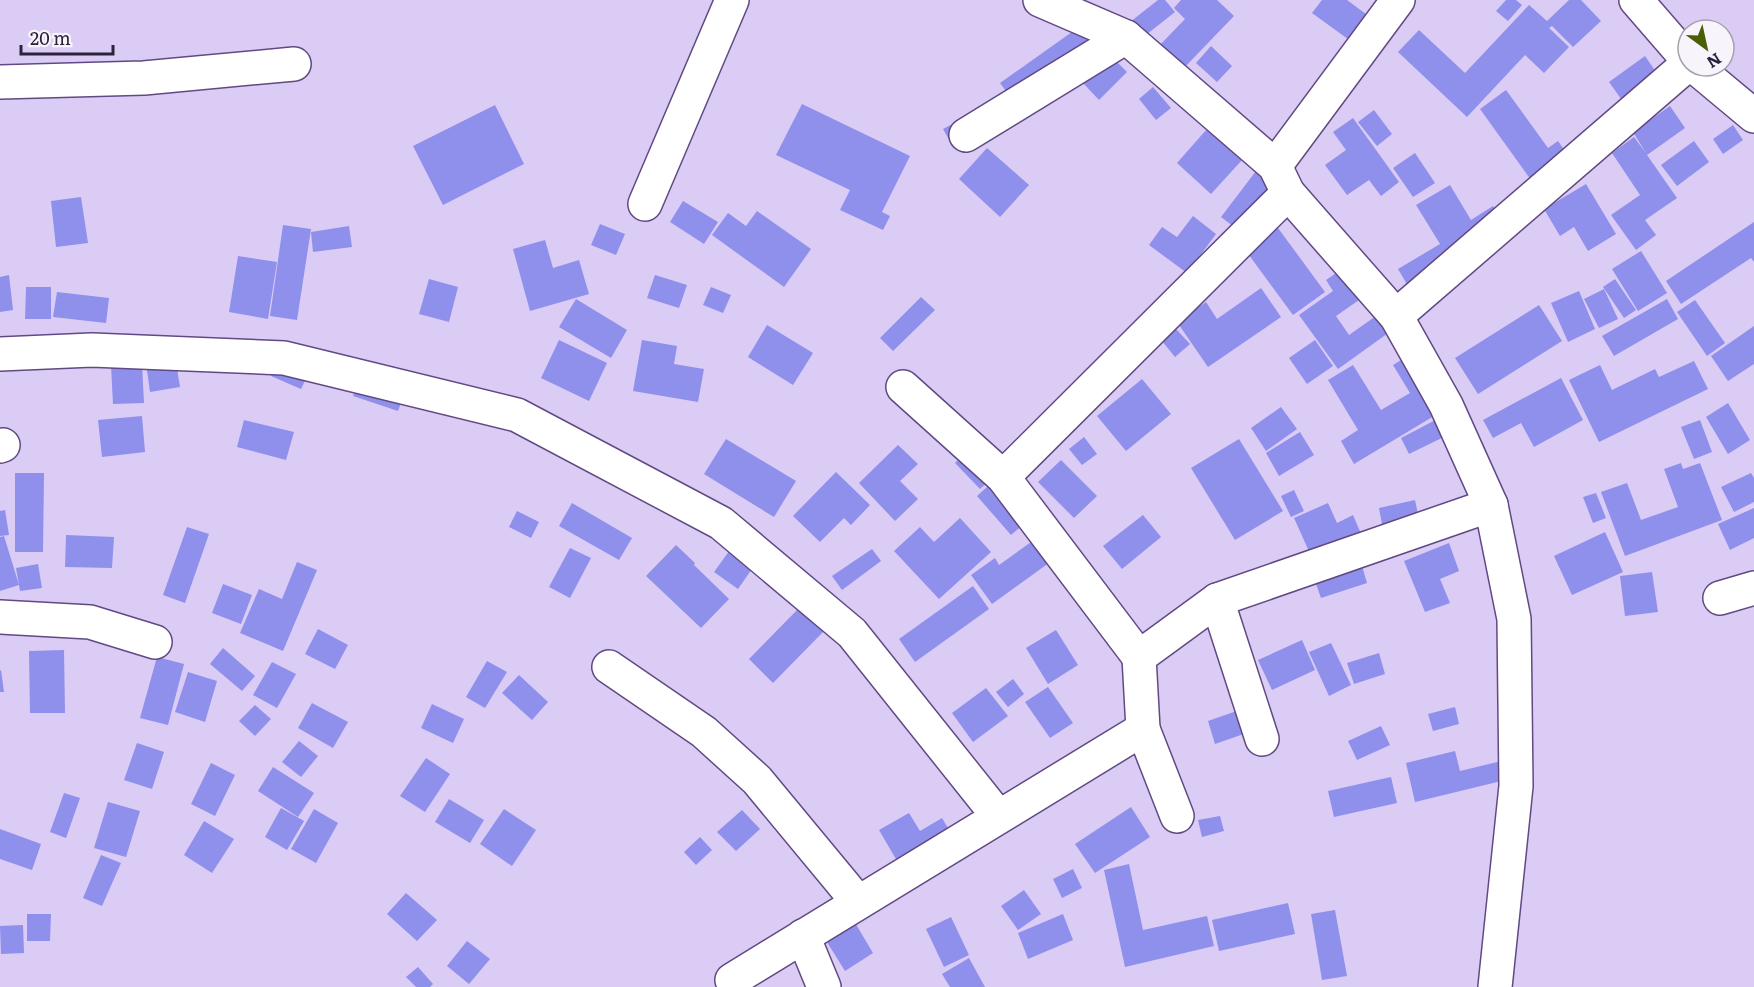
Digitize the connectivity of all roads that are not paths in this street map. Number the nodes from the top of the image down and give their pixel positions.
1 (732, 0) edge
2 (1040, 0) edge
3 (1398, 0) edge
4 (1635, 0) edge
5 (1126, 37) junction
6 (1676, 48) edge
7 (294, 64) dead end
8 (1676, 72) edge
9 (1708, 78) edge
10 (0, 82) edge
11 (1754, 116) edge
12 (966, 135) dead end
13 (1282, 179) junction
14 (645, 204) dead end
15 (1396, 316) junction
16 (0, 354) edge
17 (903, 387) dead end
18 (1004, 477) junction
19 (1491, 505) junction
20 (1754, 588) edge
21 (1719, 598) dead end
22 (1217, 600) junction
23 (0, 617) edge
24 (155, 642) dead end
25 (1139, 657) junction
26 (609, 667) dead end
27 (1143, 729) junction
28 (1262, 740) dead end
29 (998, 816) junction
30 (1177, 816) dead end
31 (858, 902) junction
32 (803, 936) junction
33 (732, 980) dead end
34 (824, 987) edge
35 (1495, 987) edge

1 - 14 street
2 - 5 street
3 - 13 street
4 - 6 street
5 - 12 street
5 - 13 street
7 - 10 street
8 - 15 street
9 - 11 street
13 - 15 street
13 - 18 street
15 - 19 street
16 - 29 street
17 - 18 street
18 - 25 street
19 - 22 street
19 - 35 street
20 - 21 street
22 - 25 street
22 - 28 street
23 - 24 street
25 - 27 street
26 - 31 street
27 - 29 street
27 - 30 street
29 - 31 street
31 - 32 street
32 - 33 street
32 - 34 street

